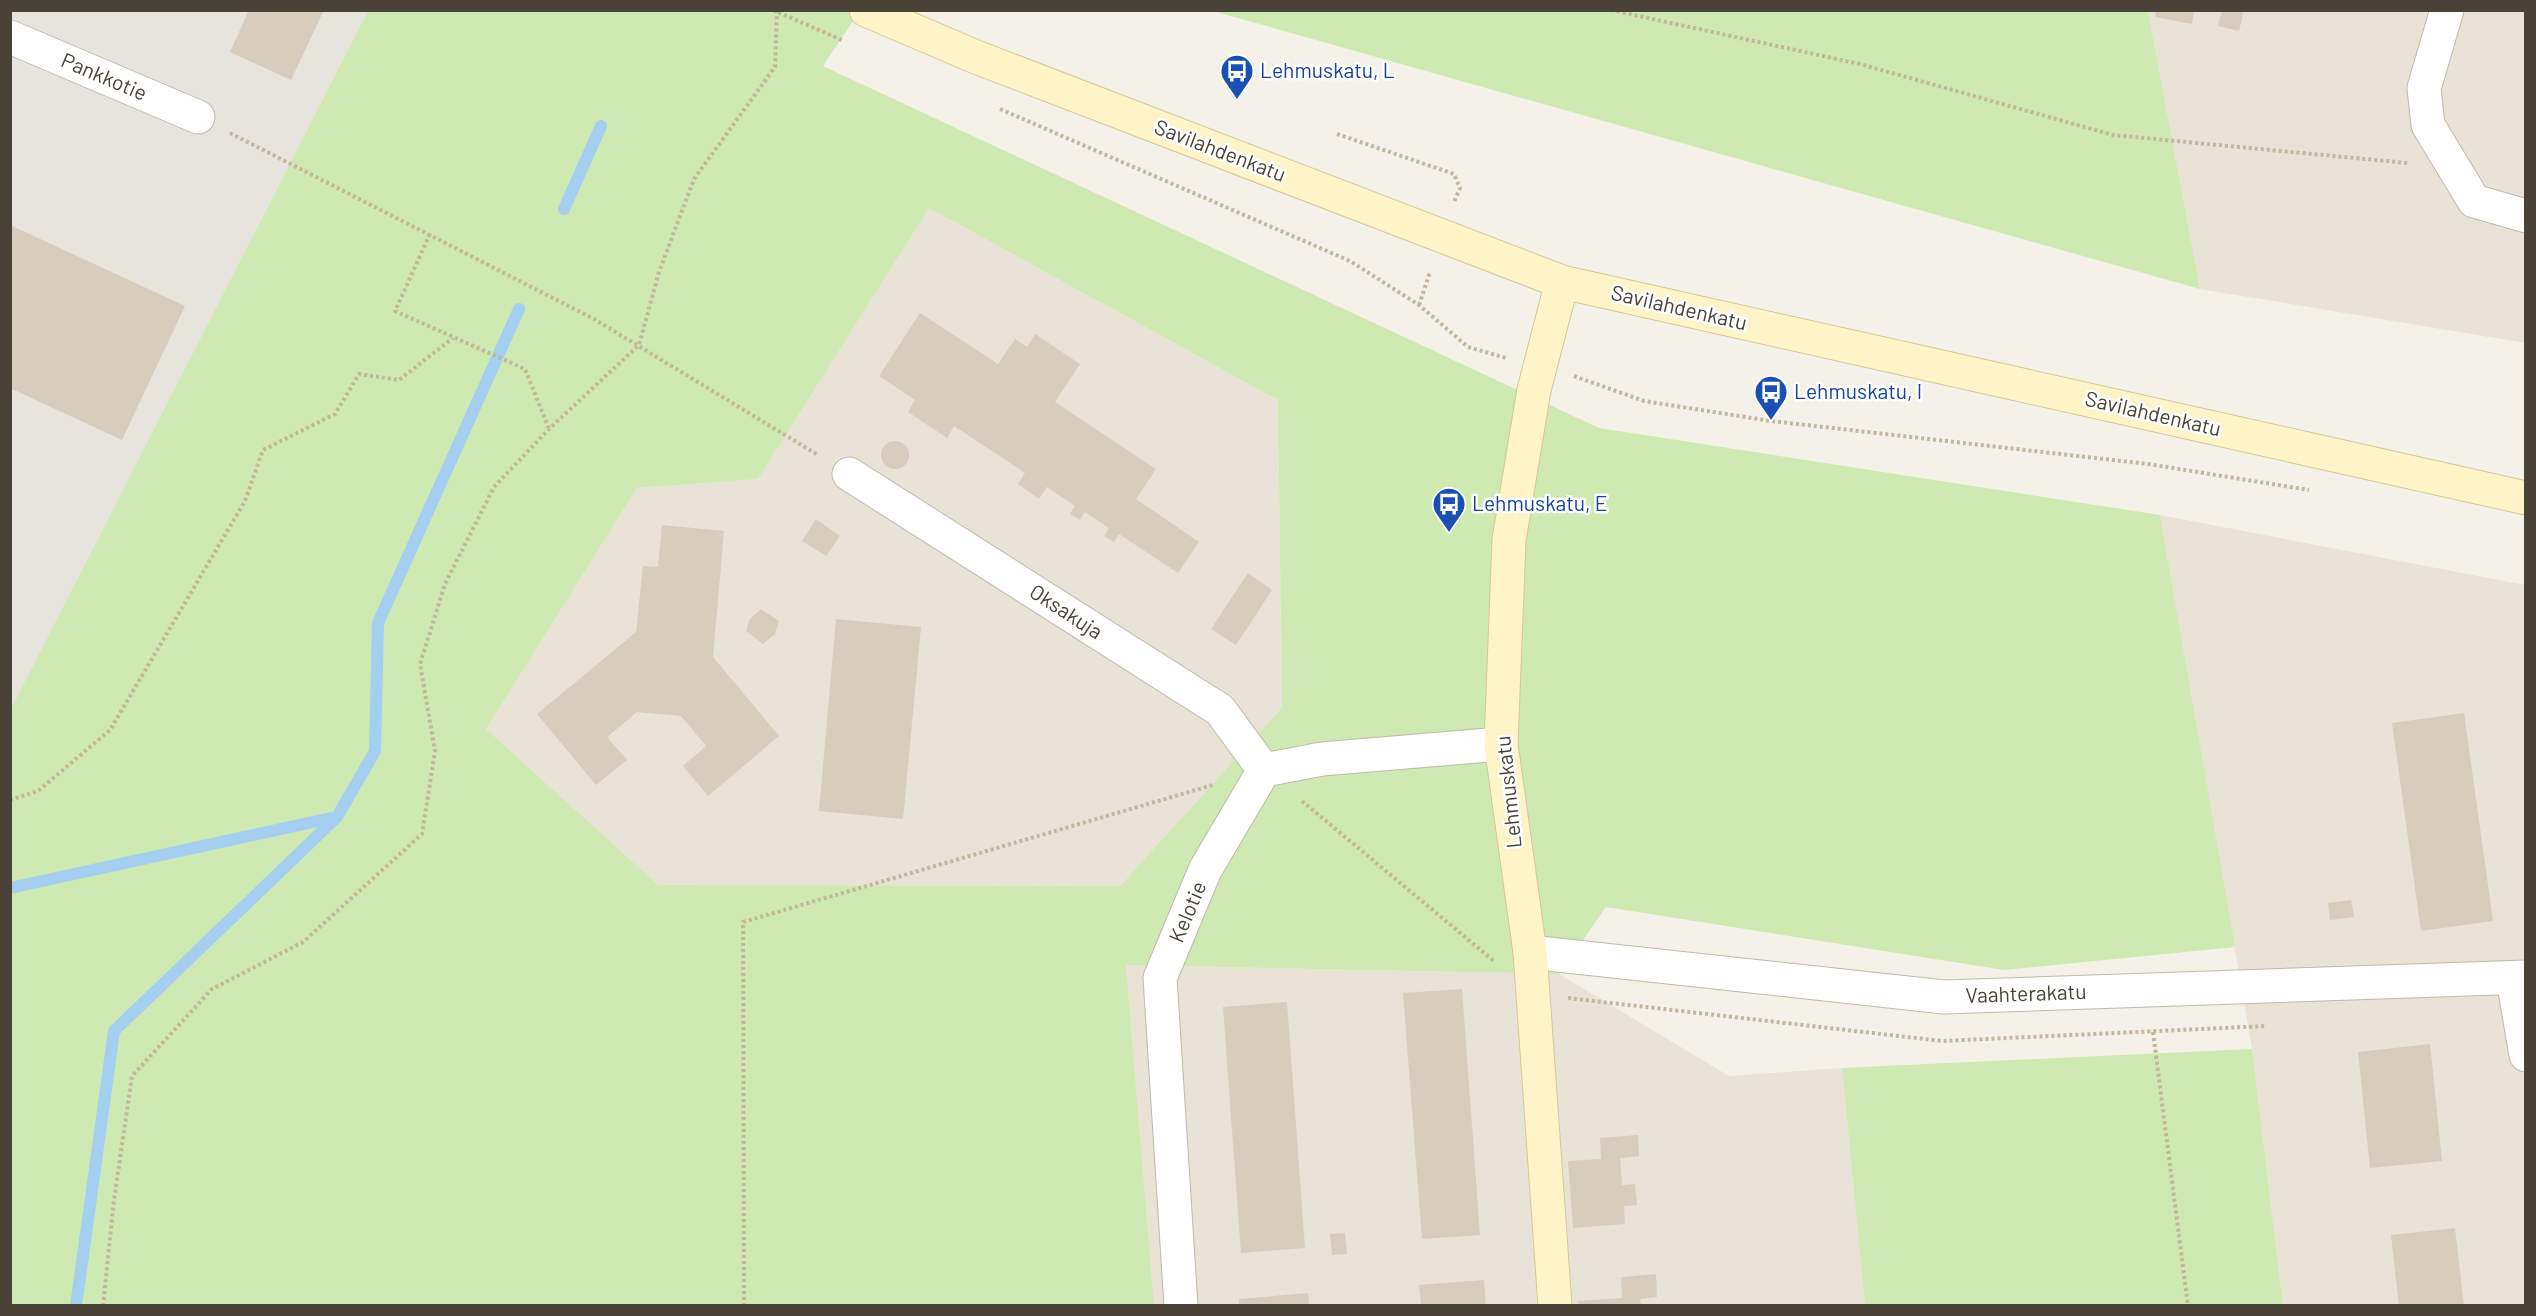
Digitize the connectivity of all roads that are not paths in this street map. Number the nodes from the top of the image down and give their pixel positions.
1 (866, 10) edge
2 (2447, 10) edge
3 (10, 37) edge
4 (198, 117) road end
5 (2526, 216) edge
6 (1562, 282) junction
7 (849, 474) road end
8 (2526, 498) edge
9 (1501, 744) junction
10 (1264, 770) junction
11 (1530, 952) junction
12 (2519, 978) edge
13 (2526, 1055) edge
14 (1181, 1305) edge
15 (1555, 1305) edge

1 - 6 main road, Savilahdenkatu
2 - 5 street
3 - 4 street, Pankkotie
6 - 8 main road, Savilahdenkatu
6 - 9 main road, Lehmuskatu
7 - 10 street, Oksakuja
9 - 10 street
9 - 11 main road, Lehmuskatu
10 - 14 street, Kelotie
11 - 12 street, Vaahterakatu
11 - 15 main road, Lehmuskatu
12 - 13 street

